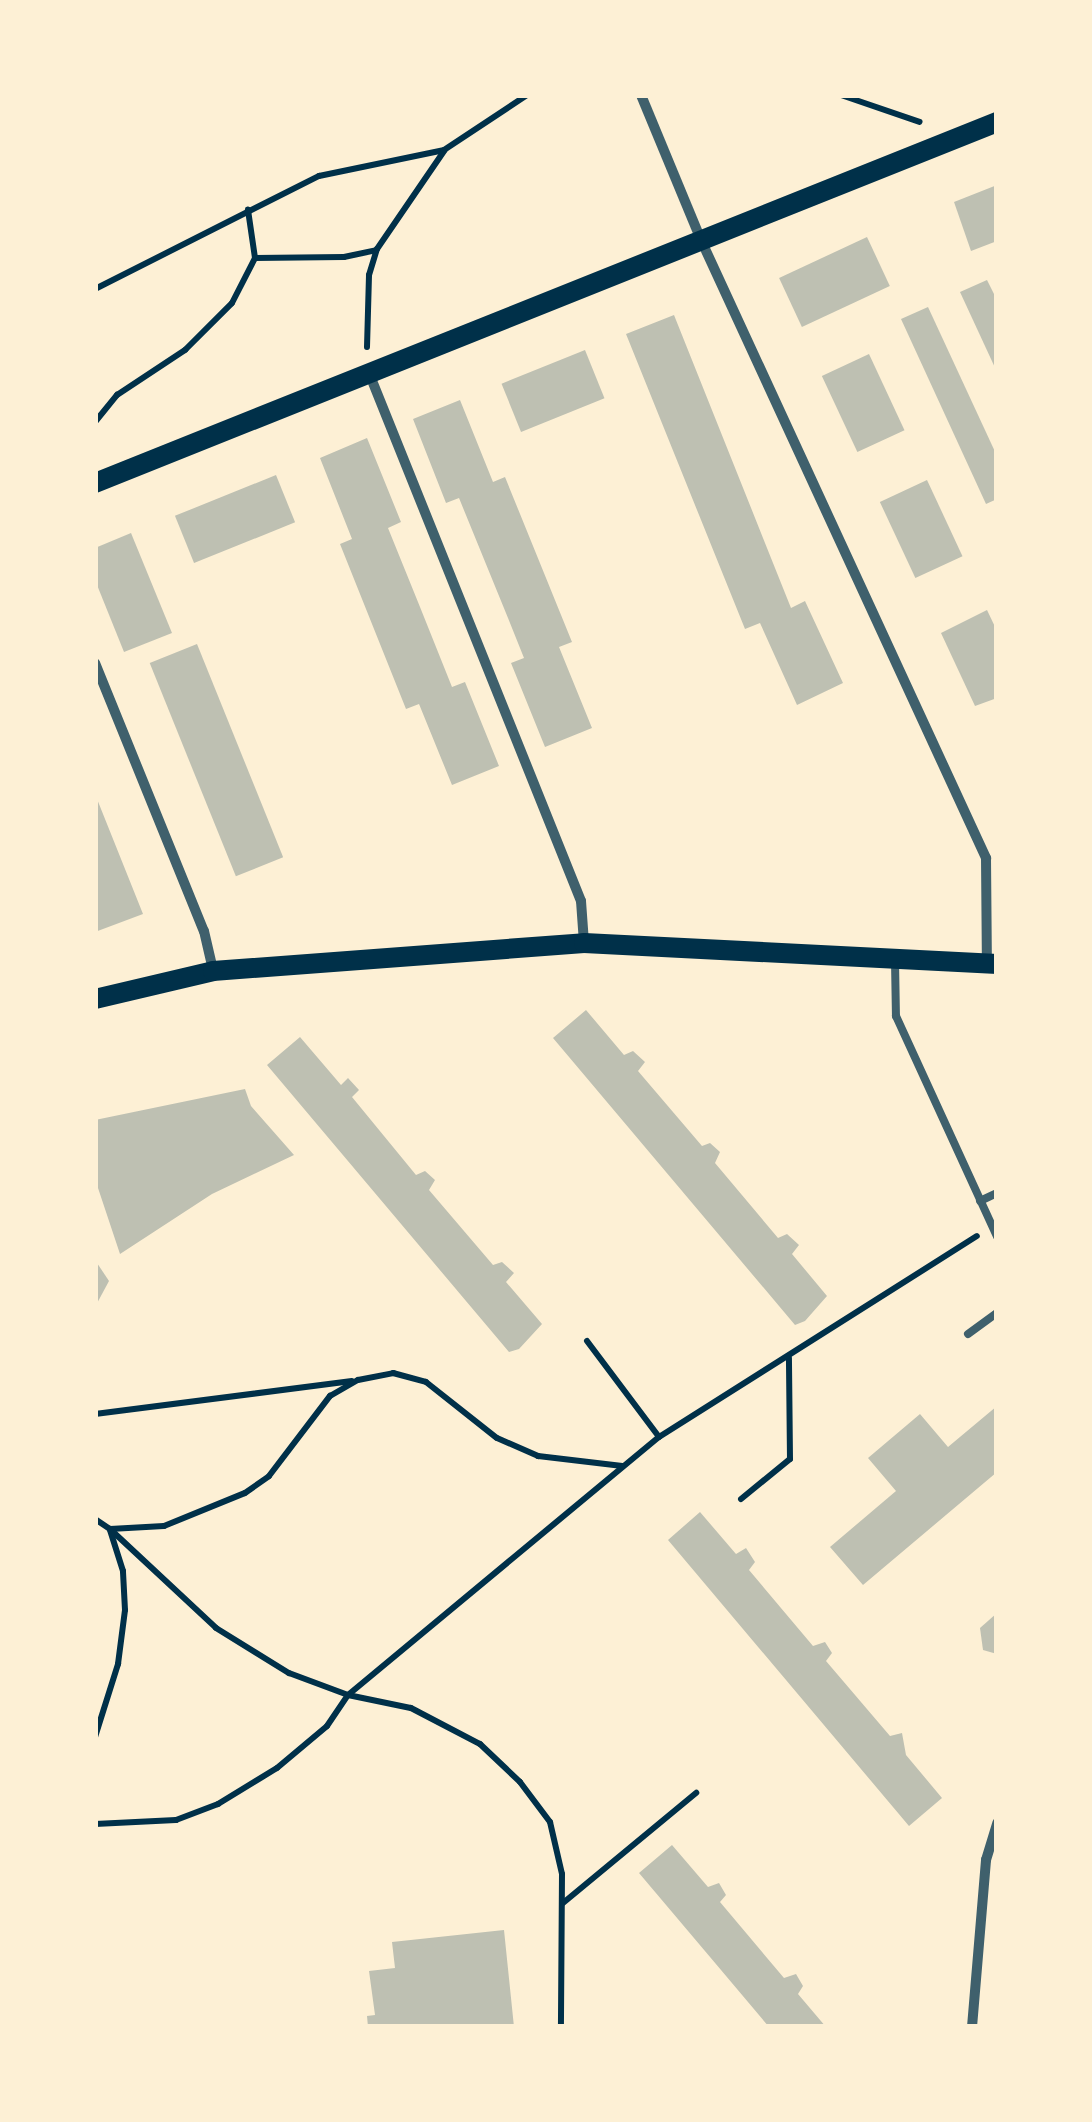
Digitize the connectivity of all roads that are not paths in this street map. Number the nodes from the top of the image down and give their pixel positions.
1 (642, 95) edge
2 (997, 122) edge
3 (701, 240) junction
4 (369, 373) junction
5 (95, 483) edge
6 (95, 663) edge
7 (584, 943) junction
8 (895, 960) junction
9 (992, 964) edge
10 (213, 971) junction
11 (95, 999) edge
12 (997, 1193) edge
13 (980, 1201) junction
14 (997, 1237) edge
15 (997, 1313) edge
16 (968, 1334) dead end
17 (997, 1823) edge
18 (972, 2027) edge

1 - 3 street
2 - 3 main road
3 - 4 main road
3 - 9 street
4 - 5 main road
4 - 7 street
6 - 10 street
7 - 8 main road
7 - 10 main road
8 - 9 main road
8 - 13 lane
10 - 11 main road
12 - 13 lane
13 - 14 lane
15 - 16 lane
17 - 18 street

